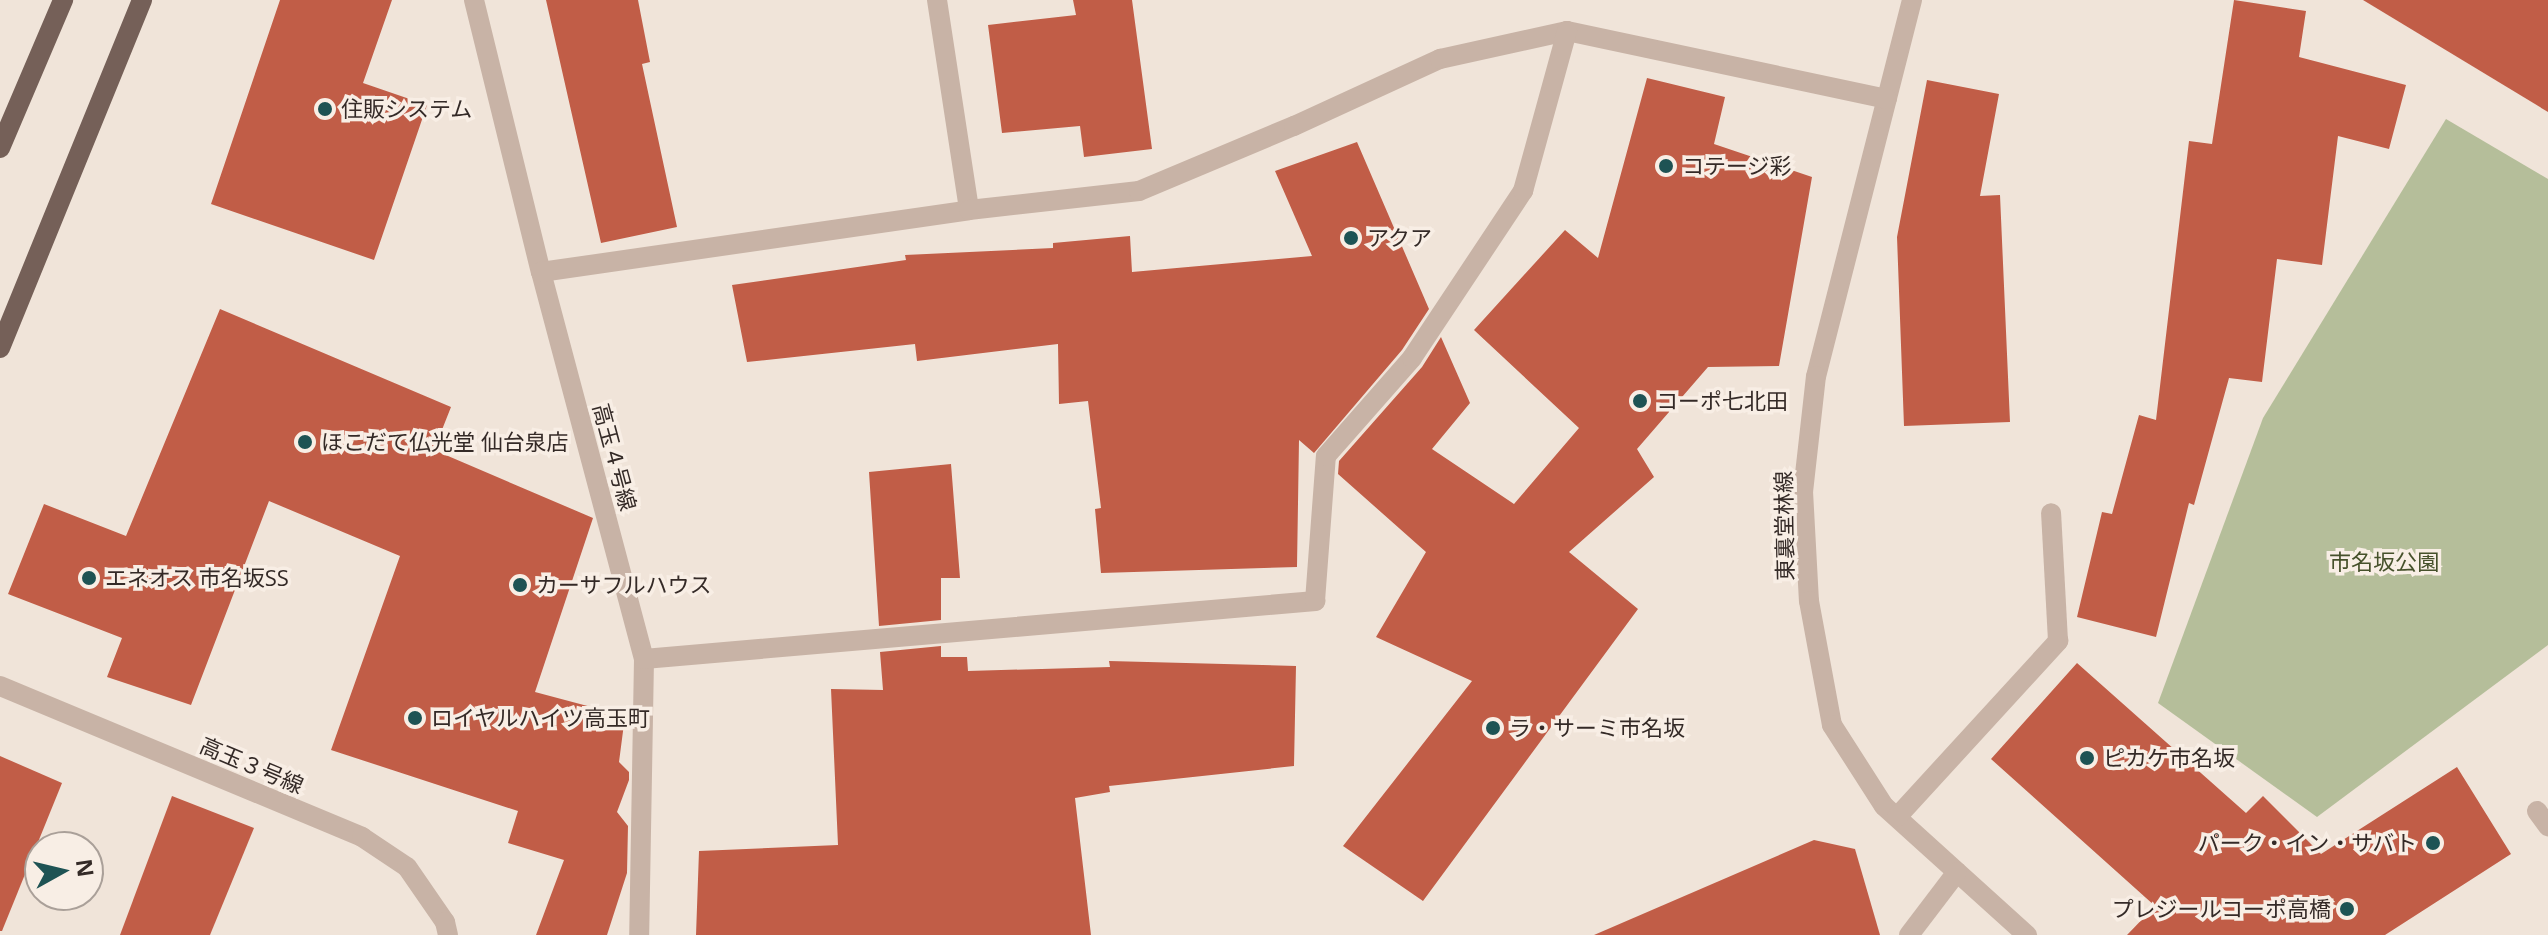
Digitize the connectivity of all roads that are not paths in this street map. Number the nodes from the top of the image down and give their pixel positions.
1 (63, 0) edge
2 (142, 0) edge
3 (474, 0) edge
4 (937, 0) edge
5 (1912, 0) edge
6 (1567, 31) junction
7 (1887, 99) junction
8 (0, 148) edge
9 (969, 210) junction
10 (541, 272) junction
11 (0, 348) edge
12 (2051, 513) dead end
13 (644, 659) junction
14 (0, 686) edge
15 (1897, 817) junction
16 (1957, 872) junction
17 (448, 935) edge
18 (639, 935) edge
19 (1909, 935) edge
20 (2027, 935) edge

1 - 8 main road
2 - 11 main road
3 - 10 street, 高玉４号線
4 - 9 street
5 - 7 street, 東裏堂林線
6 - 7 street
6 - 9 street
6 - 13 street
7 - 15 street, 東裏堂林線
9 - 10 street
10 - 13 street, 高玉４号線
12 - 15 street
13 - 18 street, 高玉４号線
14 - 17 street, 高玉３号線
15 - 16 street, 東裏堂林線
16 - 19 street
16 - 20 street, 東裏堂林線

